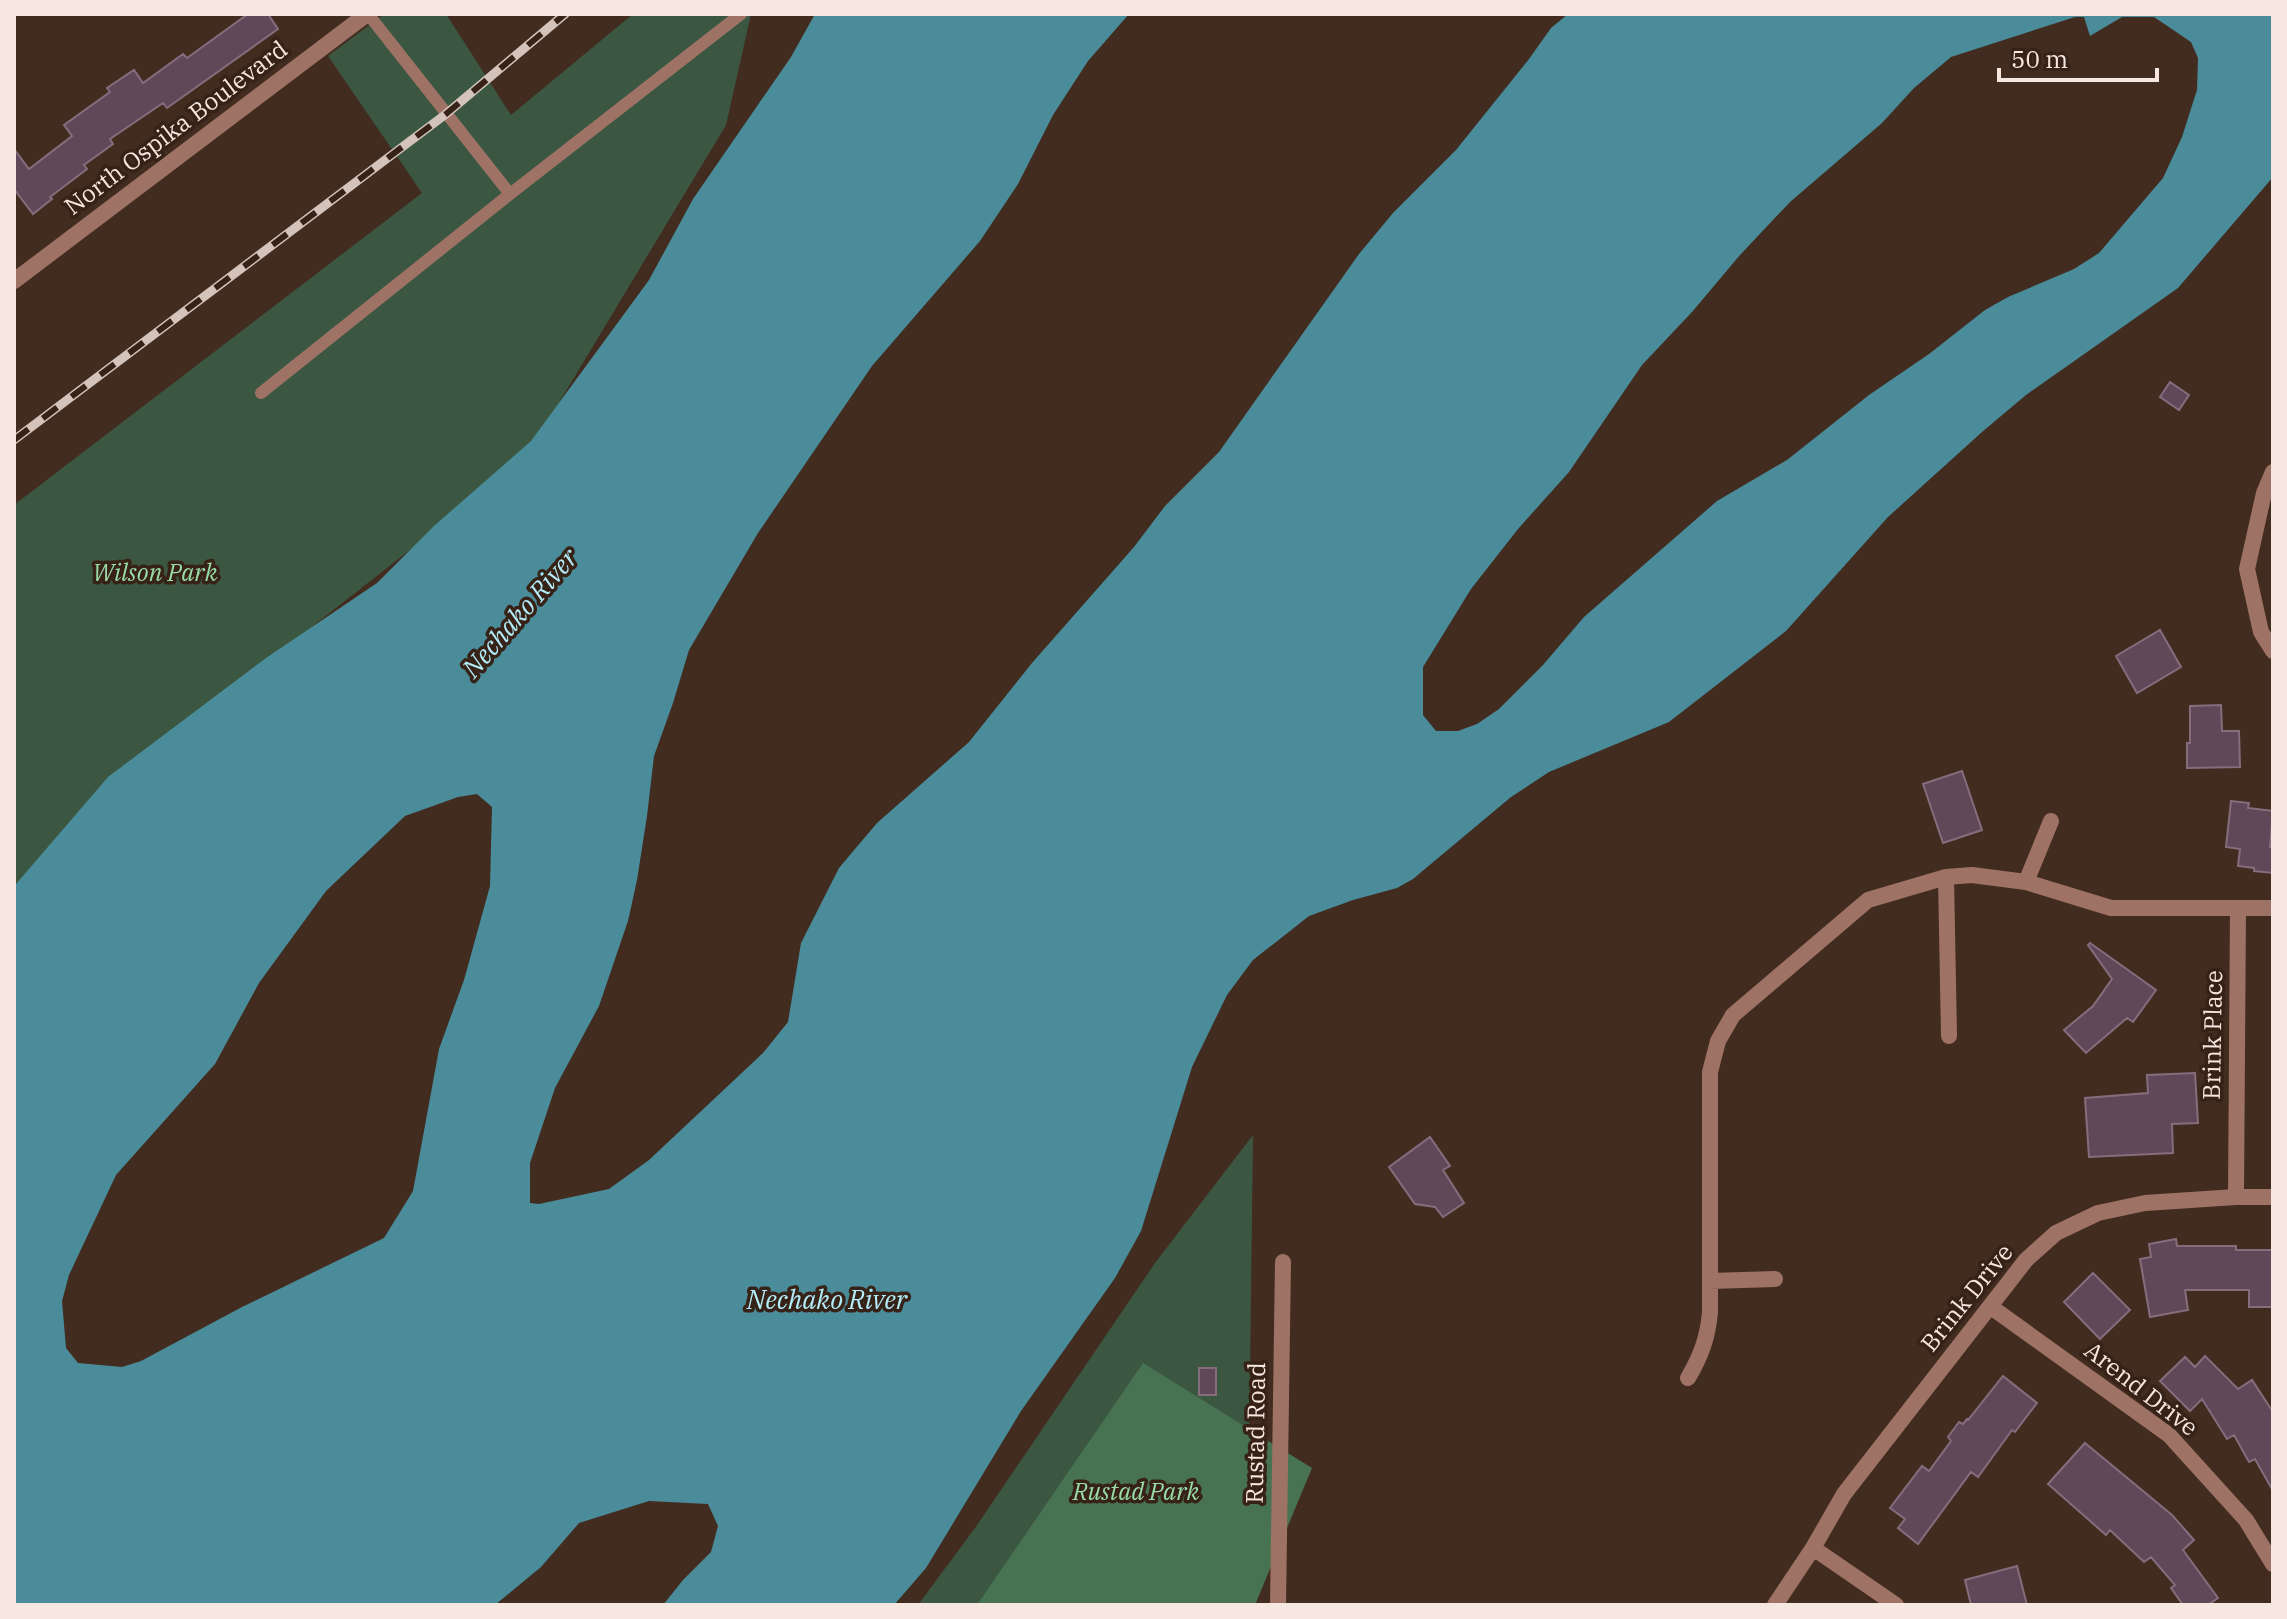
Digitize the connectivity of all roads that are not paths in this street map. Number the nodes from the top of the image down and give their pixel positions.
1 (367, 14) edge
2 (741, 14) edge
3 (510, 194) junction
4 (14, 281) edge
5 (261, 393) dead end
6 (2273, 472) edge
7 (2273, 651) edge
8 (2051, 821) dead end
9 (1946, 877) junction
10 (2026, 882) junction
11 (2238, 908) junction
12 (2273, 908) edge
13 (1949, 1036) dead end
14 (2236, 1197) junction
15 (2273, 1197) edge
16 (1283, 1262) dead end
17 (1775, 1279) dead end
18 (1710, 1281) junction
19 (1991, 1307) junction
20 (1688, 1378) dead end
21 (1813, 1548) junction
22 (2273, 1564) edge
23 (1278, 1605) edge
24 (1775, 1605) edge
25 (1896, 1605) edge

1 - 3 lane
1 - 4 street, North Ospika Boulevard
2 - 3 lane
3 - 5 lane
6 - 7 street
8 - 10 street
9 - 10 street
9 - 13 street
9 - 18 street
10 - 11 street
11 - 12 street
11 - 14 street, Brink Place
14 - 15 street, Brink Drive
14 - 19 street, Brink Drive
16 - 23 street, Rustad Road
17 - 18 street
18 - 20 street
19 - 21 street, Brink Drive
19 - 22 street, Arend Drive
21 - 24 street, Brink Drive
21 - 25 street

